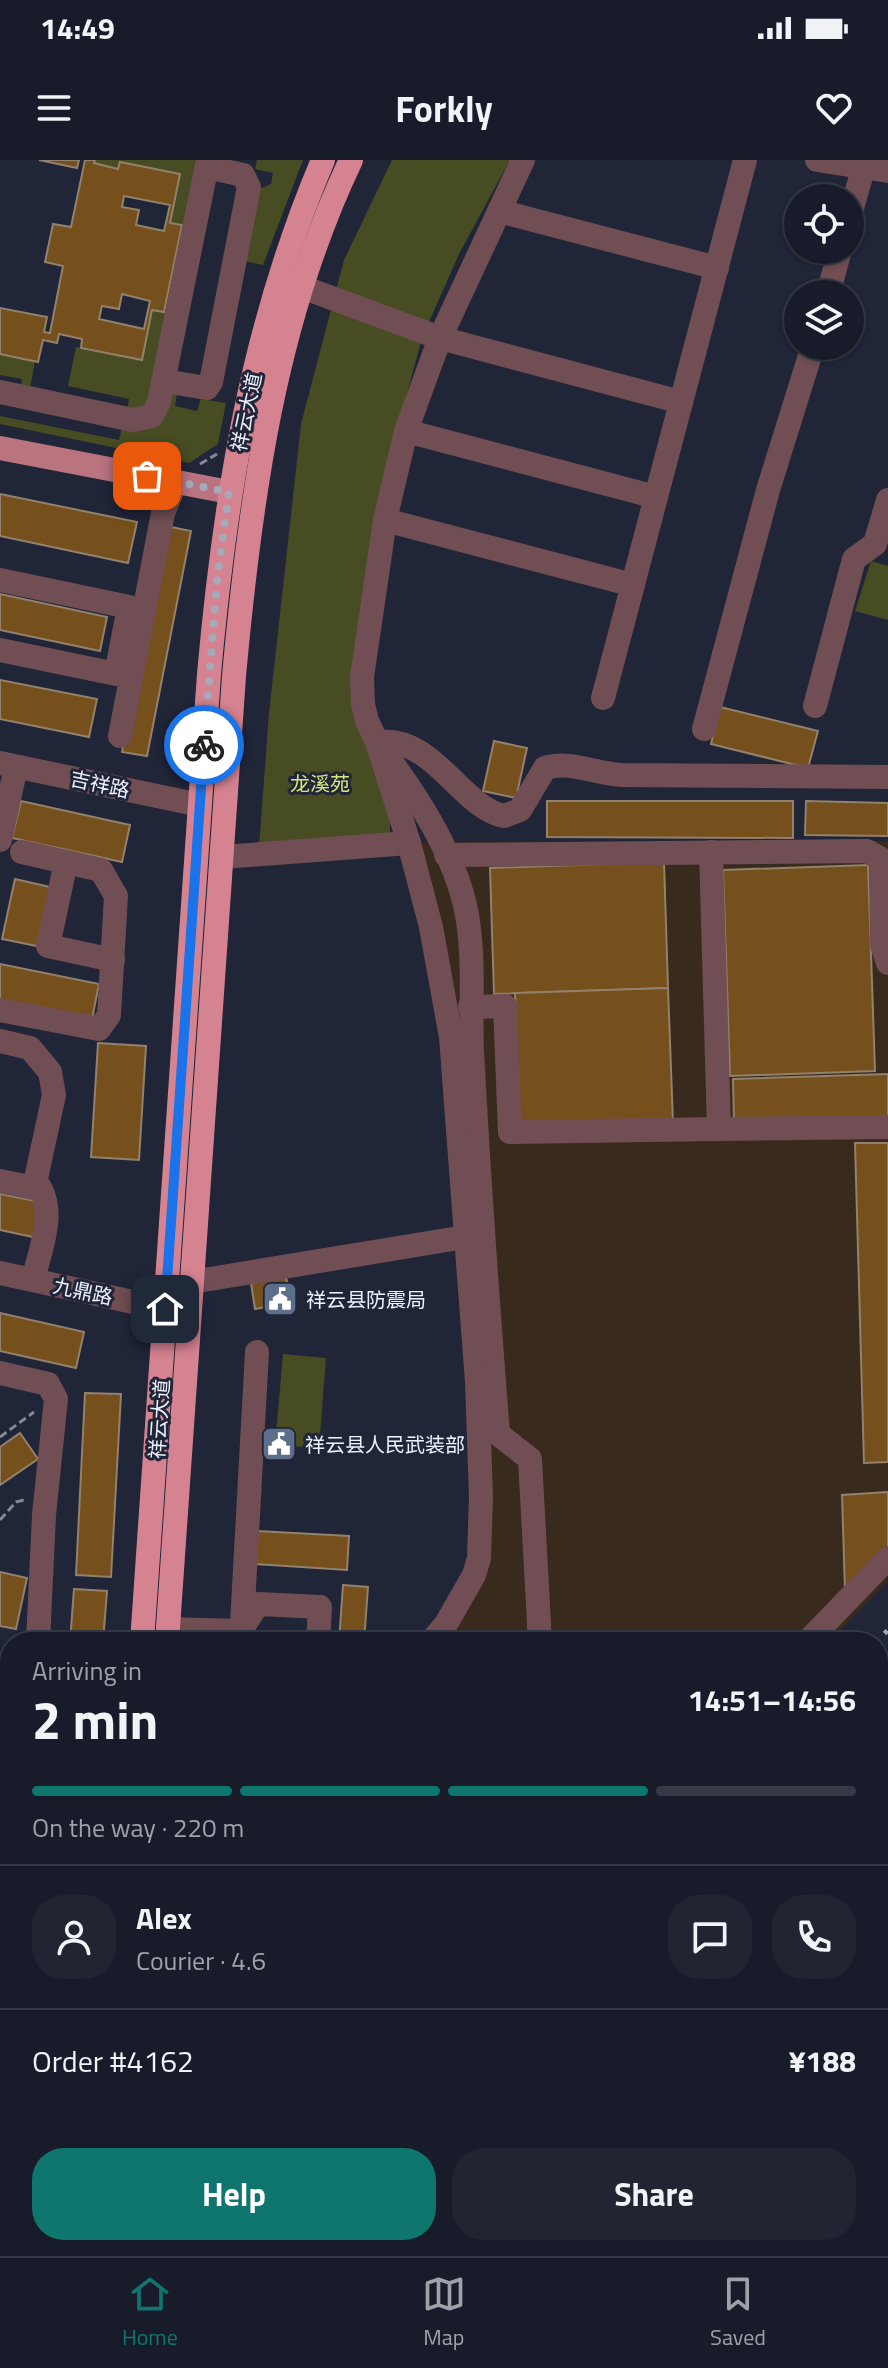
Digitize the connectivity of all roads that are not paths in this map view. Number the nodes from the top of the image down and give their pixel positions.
1 (323, 160) edge
2 (351, 160) edge
3 (523, 160) edge
4 (745, 160) edge
5 (817, 160) edge
6 (208, 163) edge
7 (864, 166) junction
8 (888, 171) edge
9 (859, 184) edge
10 (499, 211) junction
11 (717, 268) junction
12 (302, 287) junction
13 (440, 338) junction
14 (809, 360) edge
15 (163, 381) junction
16 (0, 392) edge
17 (681, 402) junction
18 (406, 431) junction
19 (0, 448) edge
20 (176, 482) junction
21 (229, 492) junction
22 (656, 497) junction
23 (888, 500) edge
24 (385, 520) junction
25 (0, 580) edge
26 (633, 585) junction
27 (0, 650) edge
28 (603, 698) dead end
29 (815, 706) dead end
30 (704, 729) dead end
31 (120, 736) dead end
32 (377, 742) junction
33 (8, 765) edge
34 (888, 777) edge
35 (200, 805) junction
36 (225, 809) junction
37 (0, 840) edge
38 (409, 843) junction
39 (22, 852) dead end
40 (711, 852) junction
41 (446, 855) junction
42 (222, 857) junction
43 (66, 862) junction
44 (113, 960) junction
45 (888, 963) edge
46 (470, 1007) junction
47 (0, 1010) edge
48 (0, 1041) edge
49 (888, 1127) edge
50 (719, 1129) junction
51 (0, 1181) edge
52 (36, 1182) junction
53 (465, 1237) junction
54 (0, 1273) edge
55 (33, 1280) junction
56 (192, 1282) junction
57 (165, 1309) junction
58 (190, 1312) junction
59 (257, 1352) dead end
60 (0, 1373) edge
61 (888, 1558) edge
62 (39, 1632) edge
63 (143, 1632) edge
64 (168, 1632) edge
65 (243, 1632) edge
66 (246, 1632) edge
67 (319, 1632) edge
68 (439, 1632) edge
69 (539, 1632) edge
70 (817, 1632) edge

1 - 21 highway, 祥云大道
2 - 12 highway, 祥云大道
3 - 10 street
4 - 11 street
5 - 7 street
6 - 15 street
6 - 15 street
7 - 8 street
7 - 9 street
10 - 11 street
10 - 13 street
11 - 17 street
12 - 13 street
12 - 36 highway, 祥云大道
13 - 17 street
13 - 18 street
14 - 30 street
15 - 16 street
17 - 22 street
18 - 22 street
18 - 24 street
19 - 20 main road
20 - 21 main road
20 - 31 street
21 - 35 highway, 祥云大道
22 - 26 street
23 - 29 street
24 - 26 street
24 - 32 street
25 - 27 street
26 - 28 street
32 - 34 street
32 - 38 street
32 - 41 street
33 - 35 street, 吉祥路
33 - 37 street
35 - 36 highway
35 - 57 highway, 祥云大道
36 - 42 highway, 祥云大道
38 - 42 street
38 - 53 street
39 - 43 street
40 - 41 street
40 - 45 street
40 - 50 street
41 - 46 street
42 - 56 highway, 祥云大道
43 - 44 street
43 - 44 street
44 - 47 street
46 - 50 street
46 - 69 street
48 - 52 street
49 - 50 street
51 - 52 street
52 - 55 street
53 - 56 street
53 - 68 street
54 - 55 street, 九鼎路
55 - 57 street, 九鼎路
56 - 58 highway, 祥云大道
57 - 58 highway
57 - 63 highway, 祥云大道
58 - 64 highway, 祥云大道
59 - 65 street
60 - 62 street
61 - 70 street
66 - 67 street

